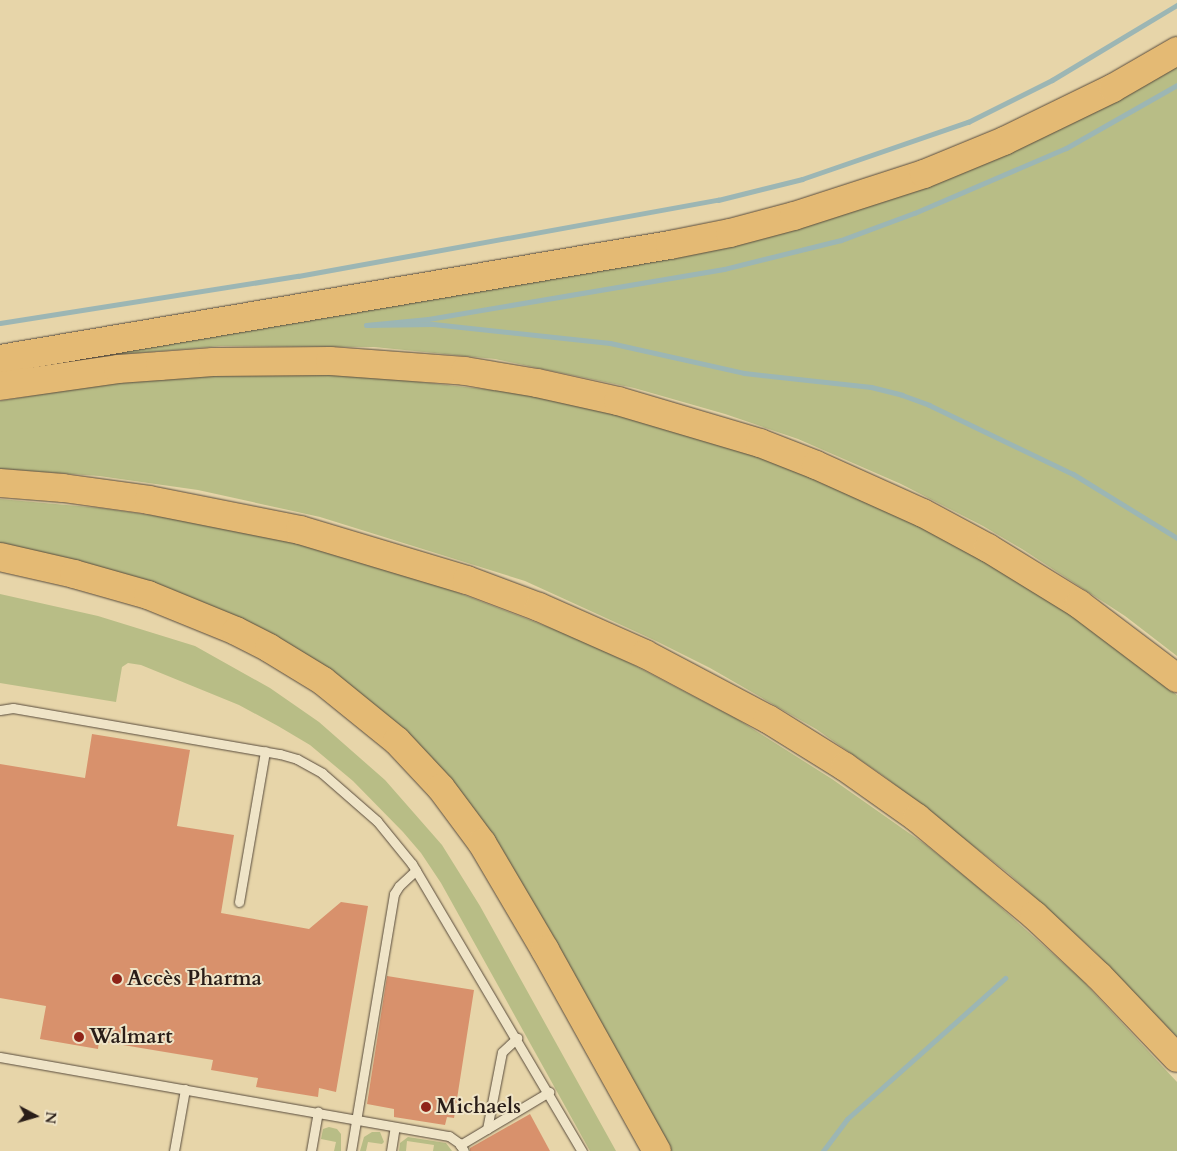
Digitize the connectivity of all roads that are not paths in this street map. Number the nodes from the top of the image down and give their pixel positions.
1 (1177, 51) edge
2 (0, 359) edge
3 (0, 386) edge
4 (0, 483) edge
5 (0, 557) edge
6 (1177, 678) edge
7 (0, 710) edge
8 (265, 751) junction
9 (416, 870) junction
10 (239, 902) dead end
11 (517, 1038) junction
12 (0, 1058) edge
13 (1177, 1058) edge
14 (185, 1089) junction
15 (549, 1092) junction
16 (318, 1112) junction
17 (356, 1119) junction
18 (395, 1127) junction
19 (487, 1129) junction
20 (462, 1148) edge
21 (174, 1151) edge
22 (311, 1151) edge
23 (351, 1151) edge
24 (391, 1151) edge
25 (582, 1151) edge
26 (658, 1151) edge

1 - 2 highway
3 - 6 highway
4 - 13 highway
5 - 26 highway
7 - 8 lane
8 - 9 lane
8 - 10 lane
9 - 11 lane
9 - 17 lane
11 - 15 lane
11 - 19 lane
12 - 14 lane
14 - 16 lane
14 - 21 lane
15 - 19 lane
15 - 25 lane
16 - 17 lane
16 - 22 lane
17 - 18 lane
17 - 23 lane
18 - 20 lane
18 - 24 lane
19 - 20 lane

